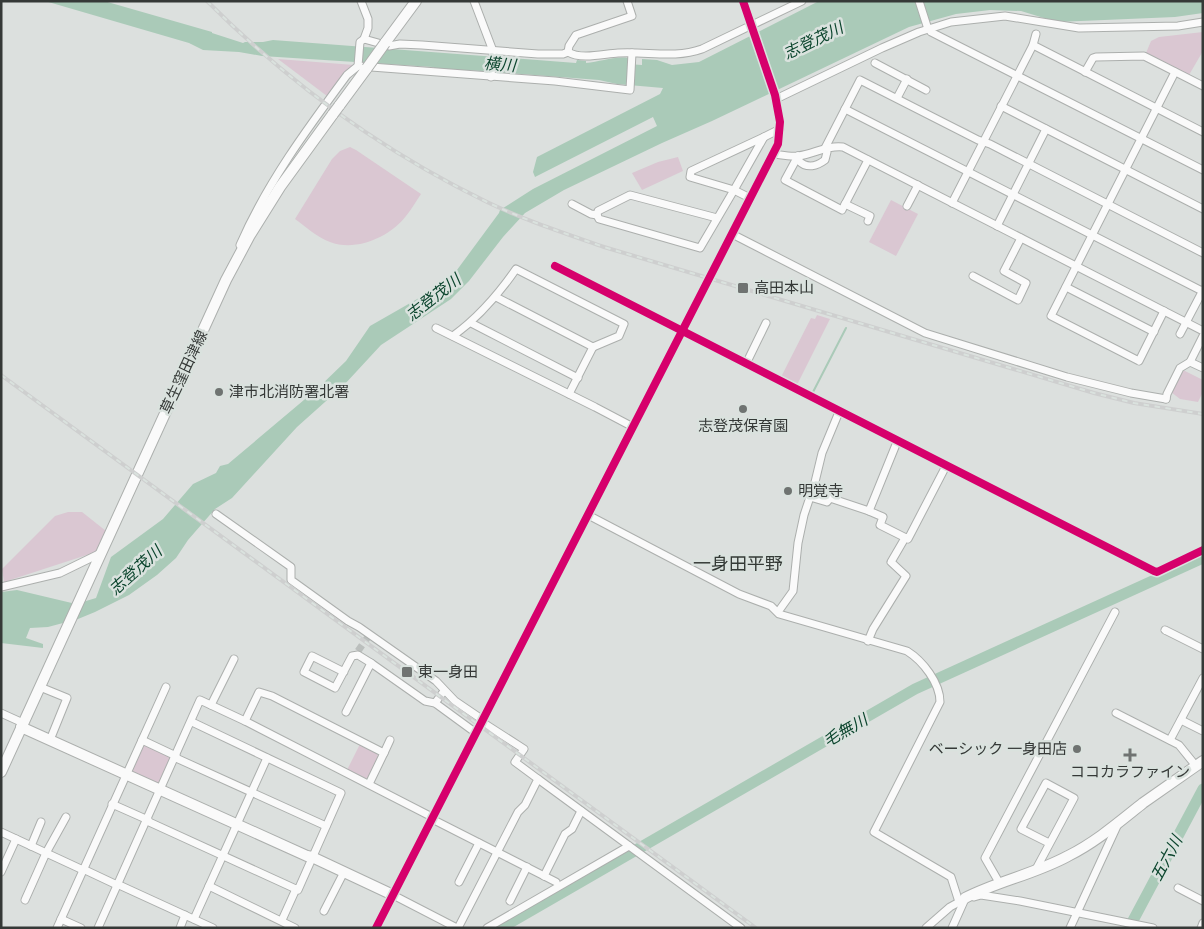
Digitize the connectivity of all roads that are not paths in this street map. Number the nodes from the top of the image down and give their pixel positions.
1 (361, 1) edge
2 (416, 1) edge
3 (474, 1) edge
4 (627, 1) edge
5 (743, 1) edge
6 (802, 1) edge
7 (919, 1) edge
8 (1203, 22) edge
9 (752, 27) junction
10 (928, 27) junction
11 (1036, 34) dead end
12 (362, 41) junction
13 (1033, 45) junction
14 (493, 51) junction
15 (568, 52) junction
16 (632, 53) junction
17 (875, 63) dead end
18 (361, 66) junction
19 (1085, 72) junction
20 (1175, 72) junction
21 (491, 76) junction
22 (1017, 76) junction
23 (907, 79) junction
24 (1203, 86) edge
25 (926, 90) dead end
26 (776, 97) junction
27 (897, 98) junction
28 (1001, 106) junction
29 (1157, 108) junction
30 (845, 109) junction
31 (1046, 129) junction
32 (780, 130) junction
33 (1203, 132) edge
34 (764, 136) junction
35 (1142, 139) junction
36 (983, 142) junction
37 (825, 148) junction
38 (774, 154) junction
39 (798, 156) junction
40 (868, 160) junction
41 (1028, 164) junction
42 (1126, 170) junction
43 (1203, 170) edge
44 (968, 172) junction
45 (918, 185) junction
46 (734, 190) junction
47 (1013, 195) junction
48 (750, 198) junction
49 (952, 203) junction
50 (572, 204) dead end
51 (845, 204) junction
52 (1108, 204) junction
53 (907, 206) dead end
54 (1203, 209) edge
55 (868, 214) dead end
56 (597, 215) junction
57 (717, 218) junction
58 (997, 226) junction
59 (732, 234) junction
60 (1092, 235) junction
61 (1021, 238) junction
62 (242, 250) junction
63 (1203, 253) edge
64 (555, 266) dead end
65 (1077, 266) junction
66 (972, 276) dead end
67 (1066, 287) junction
68 (1202, 290) edge
69 (496, 297) junction
70 (1164, 311) junction
71 (1187, 322) junction
72 (471, 323) junction
73 (766, 323) dead end
74 (436, 328) dead end
75 (1203, 330) edge
76 (682, 331) junction
77 (1154, 332) junction
78 (1180, 334) dead end
79 (453, 336) junction
80 (1203, 336) edge
81 (593, 347) junction
82 (1190, 362) junction
83 (746, 364) junction
84 (1203, 368) edge
85 (578, 378) junction
86 (569, 394) junction
87 (839, 412) junction
88 (633, 427) junction
89 (897, 442) junction
90 (946, 466) junction
91 (810, 497) junction
92 (869, 510) junction
93 (216, 514) dead end
94 (588, 515) junction
95 (905, 538) junction
96 (1203, 550) edge
97 (99, 557) junction
98 (1, 587) edge
99 (778, 612) junction
100 (1115, 612) dead end
101 (1165, 630) dead end
102 (868, 641) junction
103 (1203, 649) edge
104 (234, 659) dead end
105 (371, 663) junction
106 (344, 672) junction
107 (1203, 678) edge
108 (40, 686) junction
109 (166, 686) dead end
110 (444, 691) junction
111 (435, 703) junction
112 (211, 705) junction
113 (346, 712) dead end
114 (1, 713) edge
115 (1116, 713) dead end
116 (1181, 720) junction
117 (244, 721) junction
118 (482, 721) junction
119 (192, 722) junction
120 (22, 725) junction
121 (1203, 731) edge
122 (476, 733) junction
123 (50, 740) junction
124 (142, 740) junction
125 (390, 740) dead end
126 (1170, 740) junction
127 (384, 753) junction
128 (176, 757) junction
129 (267, 758) junction
130 (1199, 764) edge
131 (1, 772) edge
132 (126, 775) junction
133 (538, 779) junction
134 (369, 784) junction
135 (161, 790) junction
136 (251, 792) junction
137 (112, 804) junction
138 (582, 811) junction
139 (66, 817) dead end
140 (432, 818) junction
141 (147, 820) junction
142 (41, 822) dead end
143 (236, 825) junction
144 (1117, 825) junction
145 (326, 826) junction
146 (1, 832) edge
147 (16, 839) junction
148 (479, 843) junction
149 (1049, 843) junction
150 (31, 846) junction
151 (630, 846) junction
152 (498, 852) junction
153 (46, 853) junction
154 (222, 855) junction
155 (312, 857) junction
156 (527, 867) junction
157 (83, 869) junction
158 (1035, 871) junction
159 (1, 872) edge
160 (344, 872) junction
161 (544, 876) junction
162 (459, 882) dead end
163 (556, 882) dead end
164 (1000, 884) junction
165 (117, 885) junction
166 (209, 886) junction
167 (1178, 888) dead end
168 (296, 889) junction
169 (980, 893) junction
170 (393, 896) junction
171 (25, 900) dead end
172 (962, 900) junction
173 (1203, 901) edge
174 (510, 902) dead end
175 (324, 911) dead end
176 (1077, 913) junction
177 (185, 915) junction
178 (61, 919) junction
179 (194, 919) junction
180 (282, 920) junction
181 (1203, 923) edge
182 (1150, 927) edge
183 (57, 928) edge
184 (81, 928) edge
185 (98, 928) edge
186 (180, 928) edge
187 (213, 928) edge
188 (295, 928) edge
189 (376, 928) edge
190 (458, 928) edge
191 (487, 928) edge
192 (741, 928) edge
193 (926, 928) edge
194 (952, 928) edge
195 (1070, 928) edge
196 (1201, 928) edge

1 - 12 street
2 - 18 main road, 草生窪田津線, bridge
3 - 14 street
4 - 15 street
5 - 9 street
6 - 9 street
7 - 10 street
8 - 10 street
9 - 16 street
9 - 26 street
10 - 22 street
10 - 26 street
11 - 13 street
12 - 14 street
12 - 18 street
13 - 19 street
13 - 22 street
14 - 15 street
14 - 21 street
15 - 16 street
16 - 21 street
17 - 23 street
18 - 21 street
18 - 62 main road, 草生窪田津線
18 - 62 street
19 - 20 street
19 - 29 street
20 - 24 street
20 - 29 street
22 - 28 street
22 - 35 street
23 - 25 street
23 - 27 street
26 - 32 street
27 - 30 street
27 - 36 street
28 - 31 street
28 - 36 street
29 - 33 street
29 - 35 street
30 - 37 street
30 - 44 street
31 - 41 street
31 - 42 street
32 - 34 street
32 - 38 street
34 - 46 street
34 - 46 street
35 - 42 street
35 - 43 street
36 - 41 street
36 - 44 street
37 - 39 street
37 - 39 street
37 - 40 street
38 - 39 street
38 - 48 street
39 - 51 street
40 - 45 street
40 - 51 street
41 - 47 street
41 - 52 street
42 - 52 street
42 - 54 street
44 - 47 street
44 - 49 street
45 - 49 street
45 - 53 street
46 - 48 street
46 - 57 street
47 - 58 street
47 - 60 street
48 - 59 street
49 - 58 street
50 - 56 street
51 - 55 street
52 - 60 street
52 - 63 street
56 - 57 street
56 - 57 street
58 - 61 street
59 - 76 street
59 - 82 street
60 - 65 street
60 - 68 street
61 - 65 street
61 - 66 street
62 - 97 main road, 草生窪田津線
64 - 76 street
65 - 67 street
65 - 70 street
67 - 77 street
67 - 77 street
68 - 71 street
69 - 72 street
69 - 81 street
69 - 81 street
70 - 71 street
70 - 77 street
71 - 75 street
71 - 78 street
72 - 79 street
72 - 85 street
73 - 83 street
74 - 79 street
76 - 83 street
76 - 88 street
79 - 86 street
80 - 82 street
81 - 85 street
82 - 84 street
83 - 87 street
85 - 86 street
86 - 88 street
87 - 89 street
87 - 91 street
88 - 94 street
89 - 90 street
89 - 92 street
90 - 95 street
90 - 96 street
91 - 92 street
91 - 99 street
92 - 95 street
93 - 110 street
94 - 99 street
94 - 118 street
95 - 102 street
97 - 98 street
97 - 108 main road, 草生窪田津線
99 - 102 street
100 - 164 street
101 - 103 street
102 - 172 street
104 - 112 street
105 - 106 street
105 - 111 street
105 - 113 street
106 - 106 street
107 - 116 street
108 - 120 main road, 草生窪田津線
108 - 123 street
109 - 124 street
110 - 111 street
110 - 118 street
111 - 122 street
112 - 117 street
112 - 119 street
114 - 120 street
115 - 126 street
116 - 121 street
116 - 126 street
117 - 127 street
117 - 134 street
118 - 122 street
118 - 133 street
119 - 128 street
119 - 129 street
120 - 123 main road
120 - 131 main road, 草生窪田津線
122 - 140 street
123 - 132 main road
124 - 128 street
124 - 132 street
125 - 127 street
126 - 130 street
127 - 134 street
128 - 135 street
128 - 136 street
129 - 136 street
129 - 145 street
130 - 144 main road
132 - 135 main road
132 - 137 street
133 - 138 street
133 - 152 street
134 - 140 street
135 - 141 street
135 - 143 main road
136 - 143 street
136 - 145 street
137 - 141 street
137 - 157 street
138 - 151 street
138 - 161 street
139 - 153 street
140 - 148 street
140 - 170 street
141 - 154 street
141 - 165 street
142 - 150 street
143 - 154 street
143 - 155 main road
144 - 158 main road
144 - 176 street
145 - 155 street
146 - 147 street
147 - 150 street
147 - 159 street
148 - 152 street
148 - 162 street
149 - 149 street
149 - 158 street
150 - 153 street
151 - 191 street
151 - 192 street
152 - 156 street
152 - 190 street
153 - 157 street
153 - 171 street
154 - 166 street
154 - 168 street
155 - 160 main road
155 - 168 street
156 - 161 street
156 - 174 street
157 - 165 street
157 - 178 street
158 - 164 main road
160 - 170 main road
160 - 175 street
161 - 163 street
164 - 169 main road
165 - 177 street
165 - 185 street
166 - 179 street
166 - 180 street
167 - 173 street
168 - 180 street
169 - 172 main road
169 - 176 street
170 - 189 street
170 - 190 street
172 - 193 street
172 - 194 street
176 - 182 street
176 - 195 street
177 - 179 street
177 - 186 street
178 - 183 street
178 - 184 street
179 - 187 street
180 - 188 street
181 - 196 street

